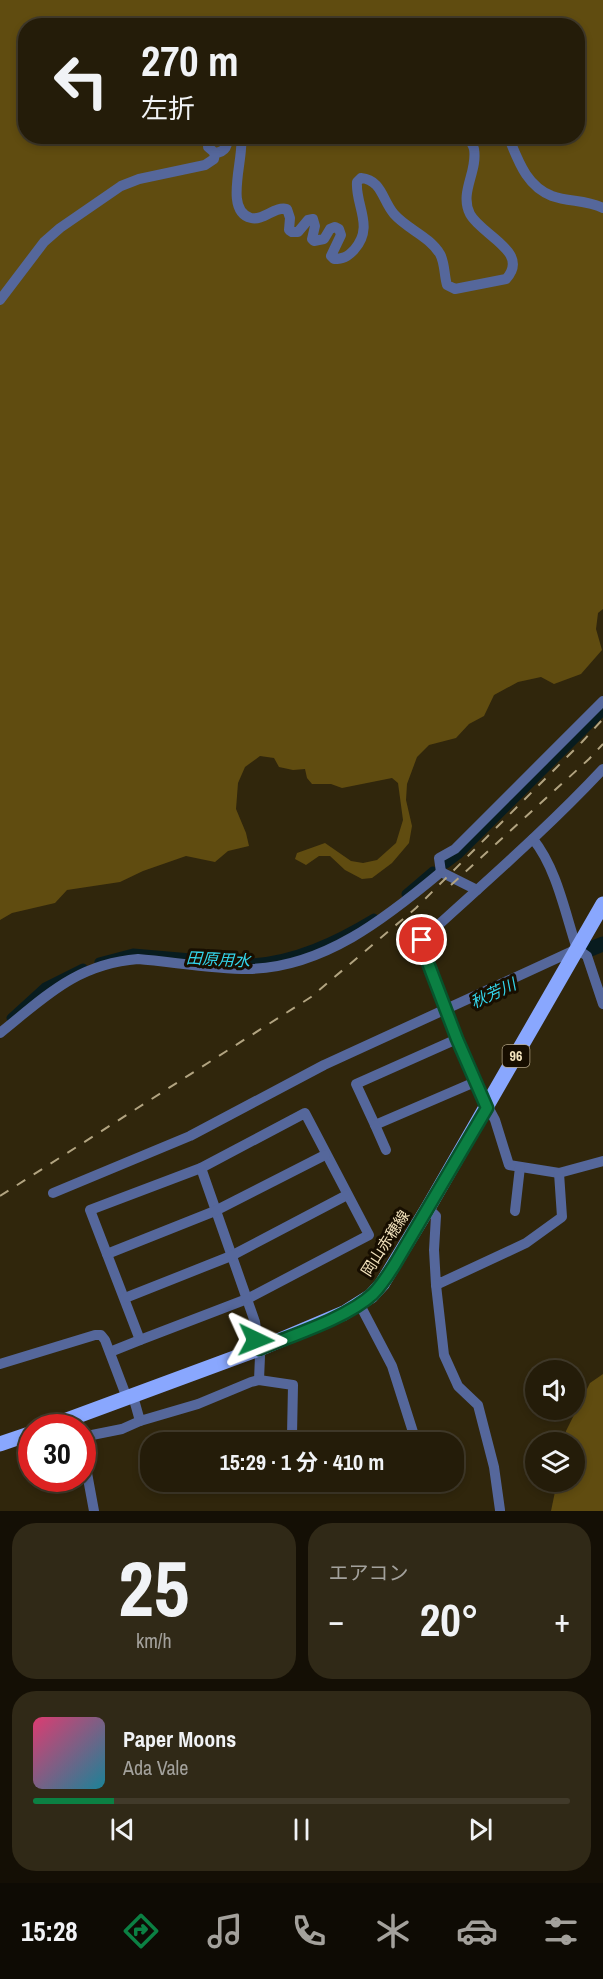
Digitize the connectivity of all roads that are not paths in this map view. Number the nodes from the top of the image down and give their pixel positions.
1 (208, 144) edge
2 (226, 144) edge
3 (242, 144) edge
4 (471, 144) edge
5 (512, 144) edge
6 (215, 153) junction
7 (603, 208) edge
8 (0, 300) edge
9 (603, 701) edge
10 (603, 769) edge
11 (533, 839) junction
12 (541, 849) junction
13 (508, 863) junction
14 (441, 872) junction
15 (477, 890) junction
16 (603, 904) edge
17 (577, 949) junction
18 (603, 1004) edge
19 (447, 1009) junction
20 (0, 1033) edge
21 (457, 1039) junction
22 (475, 1082) junction
23 (487, 1108) junction
24 (375, 1125) junction
25 (386, 1150) dead end
26 (325, 1155) junction
27 (603, 1161) edge
28 (520, 1167) junction
29 (201, 1168) junction
30 (559, 1173) junction
31 (53, 1193) dead end
32 (347, 1195) junction
33 (428, 1208) junction
34 (515, 1211) dead end
35 (215, 1212) junction
36 (107, 1254) junction
37 (231, 1256) junction
38 (436, 1285) junction
39 (125, 1298) junction
40 (247, 1299) junction
41 (359, 1304) junction
42 (140, 1340) junction
43 (259, 1349) junction
44 (110, 1352) junction
45 (0, 1364) edge
46 (259, 1380) junction
47 (130, 1397) junction
48 (83, 1414) edge
49 (140, 1421) junction
50 (292, 1432) edge
51 (413, 1432) edge
52 (96, 1434) edge
53 (18, 1438) edge
54 (0, 1444) edge
55 (90, 1492) edge
56 (500, 1509) dead end
57 (94, 1511) edge

1 - 6 street
2 - 6 street
3 - 4 street
5 - 7 street
6 - 8 street
9 - 14 street
10 - 11 street
11 - 12 street
11 - 13 street
12 - 13 street
12 - 17 street
13 - 15 street
14 - 15 street
14 - 20 street
15 - 19 street
16 - 17 main road, 岡山赤穂線 / 96
17 - 18 street
17 - 19 street
17 - 23 main road, 岡山赤穂線 / 96
19 - 21 street
19 - 31 street
21 - 22 street
21 - 24 street
22 - 23 street
22 - 24 street
23 - 28 street
23 - 33 main road, 岡山赤穂線 / 96
24 - 25 street
26 - 29 street
26 - 32 street
26 - 35 street
27 - 30 street
28 - 30 street
28 - 34 street
29 - 35 street
29 - 36 street
30 - 38 street
32 - 37 street
32 - 40 street
33 - 38 street
33 - 41 main road, 岡山赤穂線 / 96
35 - 36 street
35 - 37 street
36 - 39 street
37 - 39 street
37 - 40 street
38 - 56 street
39 - 42 street
40 - 42 street
40 - 43 street
41 - 43 main road, 岡山赤穂線 / 96
41 - 51 street
42 - 44 street
43 - 46 street
43 - 47 main road, 岡山赤穂線 / 96
44 - 45 street
44 - 47 street
46 - 49 street
46 - 50 street
47 - 48 main road, 岡山赤穂線 / 96
47 - 49 street
49 - 52 street
53 - 54 main road
55 - 57 street

